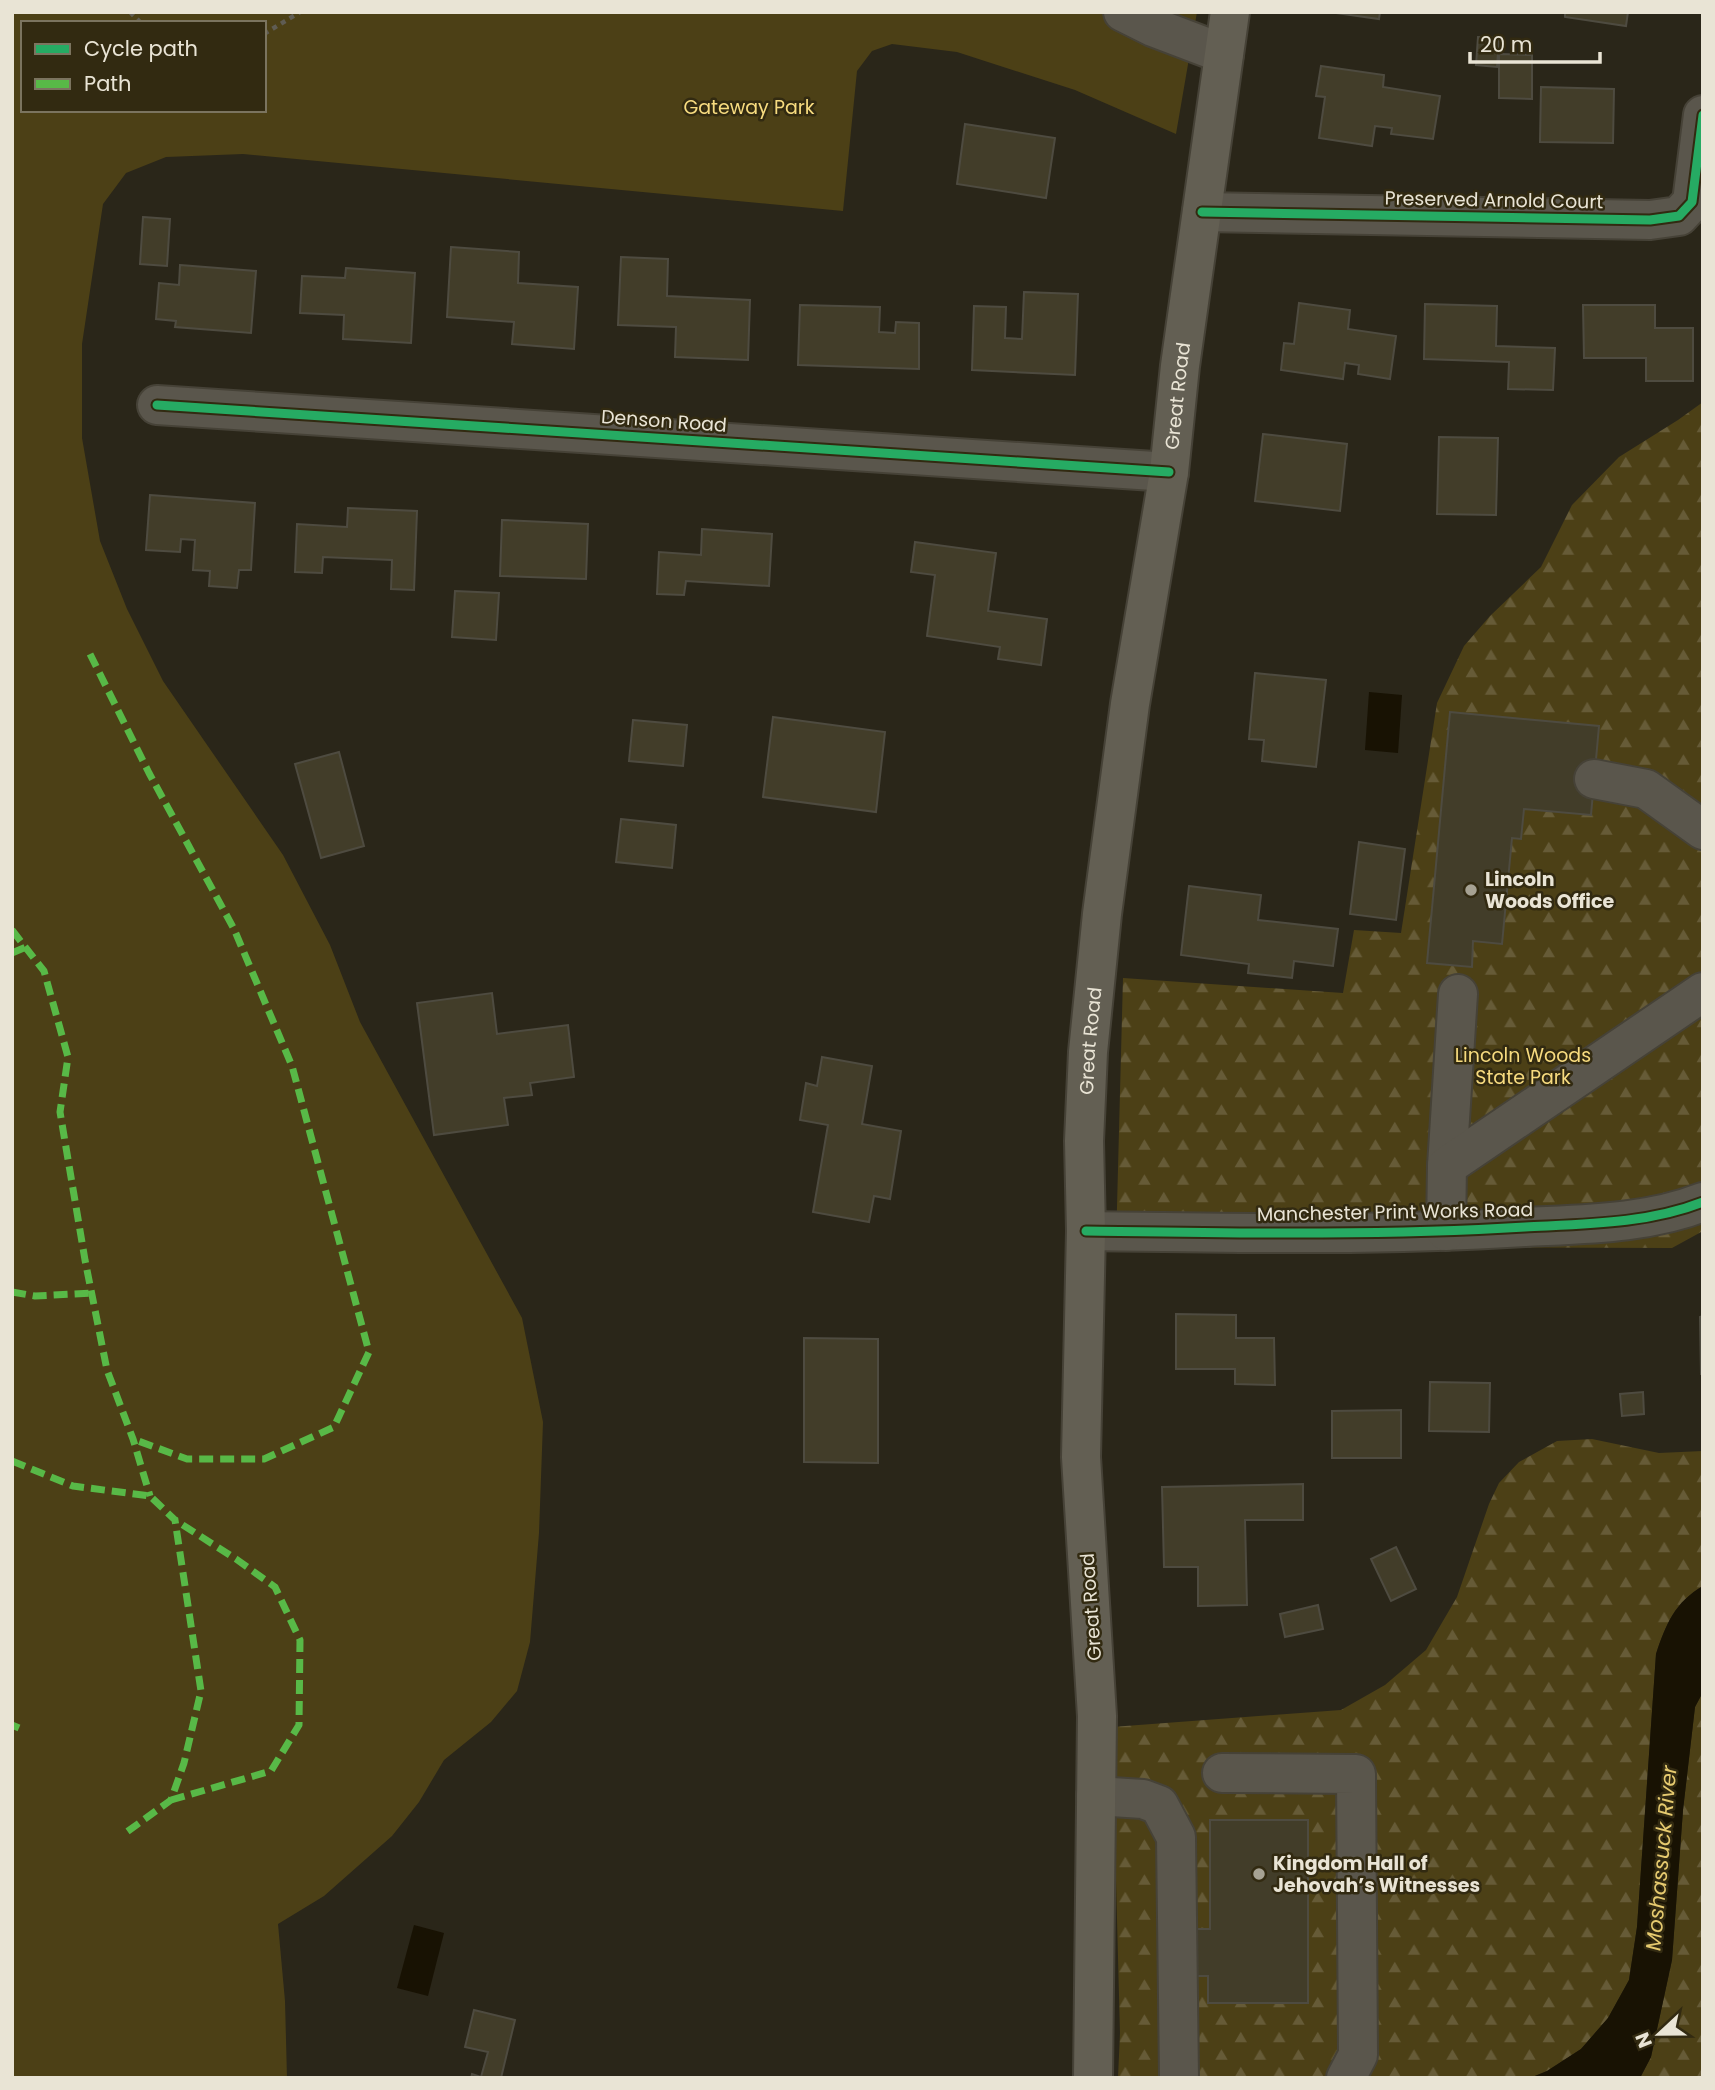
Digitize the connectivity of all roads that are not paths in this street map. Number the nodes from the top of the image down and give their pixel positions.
1 (1123, 12) edge
2 (1230, 12) edge
3 (1224, 54) junction
4 (1703, 115) edge
5 (1202, 212) junction
6 (157, 405) dead end
7 (1169, 472) junction
8 (1594, 779) dead end
9 (1703, 830) edge
10 (1703, 992) edge
11 (1458, 994) dead end
12 (1447, 1166) junction
13 (1703, 1202) edge
14 (1086, 1231) junction
15 (1446, 1231) junction
16 (1222, 1773) dead end
17 (1096, 1796) junction
18 (1093, 2078) edge
19 (1178, 2078) edge
20 (1346, 2078) edge

1 - 3 street
2 - 3 main road, Great Road
3 - 5 main road, Great Road
4 - 5 street, Preserved Arnold Court
5 - 7 main road, Great Road
6 - 7 street, Denson Road
7 - 14 main road, Great Road
8 - 9 street
10 - 12 street
11 - 12 street
12 - 15 street
13 - 15 street, Manchester Print Works Road
14 - 15 street, Manchester Print Works Road
14 - 17 main road, Great Road
16 - 20 street
17 - 18 main road, Great Road
17 - 19 street

